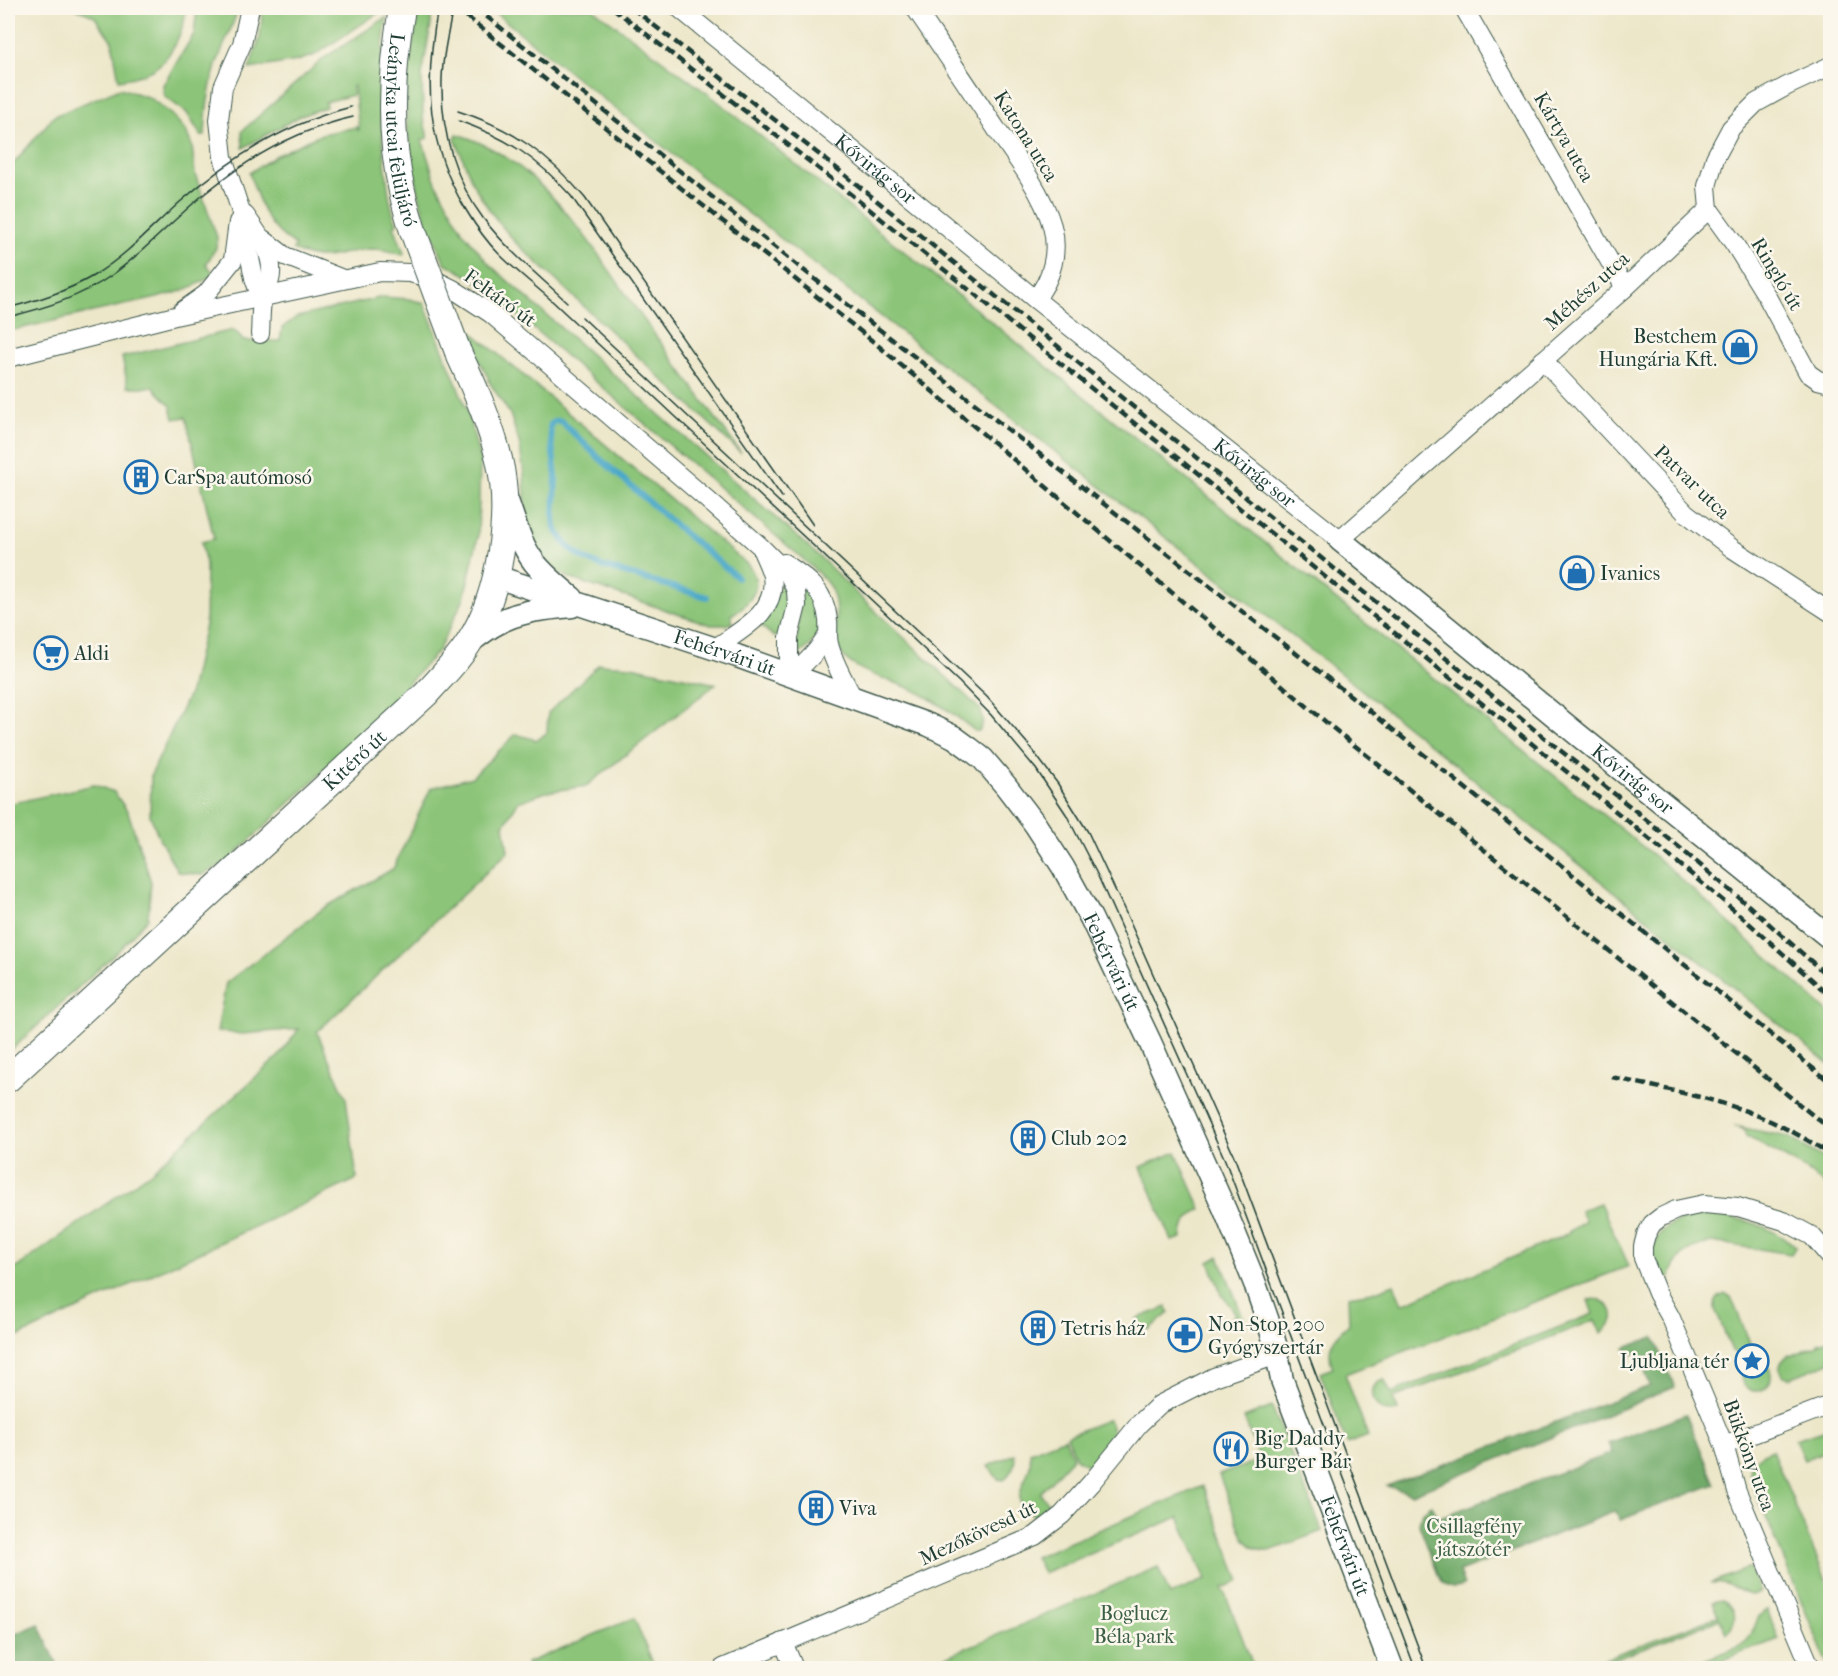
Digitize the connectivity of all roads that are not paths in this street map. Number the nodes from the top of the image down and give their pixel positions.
1 (250, 8) edge
2 (679, 8) edge
3 (915, 8) edge
4 (1464, 8) edge
5 (402, 11) edge
6 (1830, 66) edge
7 (240, 208) junction
8 (1709, 209) junction
9 (262, 239) junction
10 (343, 279) junction
11 (1625, 288) junction
12 (263, 297) junction
13 (1035, 299) junction
14 (175, 316) junction
15 (260, 334) dead end
16 (458, 352) joint
17 (8, 358) edge
18 (1543, 360) junction
19 (1830, 383) edge
20 (504, 493) junction
21 (1340, 540) junction
22 (760, 546) junction
23 (497, 577) junction
24 (580, 605) junction
25 (1830, 612) edge
26 (828, 635) junction
27 (470, 642) junction
28 (714, 649) junction
29 (792, 675) junction
30 (852, 696) junction
31 (1830, 938) edge
32 (8, 1080) edge
33 (1830, 1257) edge
34 (1277, 1355) junction
35 (1830, 1405) edge
36 (1724, 1445) junction
37 (783, 1642) junction
38 (723, 1668) edge
39 (794, 1668) edge
40 (1392, 1668) edge
41 (1810, 1668) edge

1 - 7 street
2 - 13 street, Kővirág sor
3 - 13 street, Katona utca
4 - 11 street, Kártya utca
5 - 16 main road, Leányka utcai felüljáró, bridge
6 - 8 street
7 - 9 street
7 - 12 street
7 - 14 street
8 - 11 street, Méhész utca
8 - 19 street, Ringló út
9 - 10 street
9 - 12 street
10 - 12 street, Feltáró út
10 - 22 street, Feltáró út
11 - 18 street, Méhész utca
12 - 14 street, Feltáró út
12 - 15 street
13 - 21 street, Kővirág sor
14 - 17 street, Feltáró út
16 - 20 main road, Kitérő út
18 - 21 street, Méhész utca
18 - 25 street, Patvar utca
20 - 23 main road, Kitérő út
20 - 24 street
21 - 31 street, Kővirág sor
22 - 26 street, Feltáró út
22 - 28 street, Feltáró út
22 - 29 street, Feltáró út
23 - 24 street, Fehérvári út
23 - 27 main road, Kitérő út
24 - 27 street
24 - 28 street, Fehérvári út
26 - 29 street
26 - 30 street, Feltáró út
27 - 32 main road, Kitérő út
28 - 29 street, Fehérvári út
29 - 30 street, Fehérvári út
30 - 34 street, Fehérvári út
33 - 36 street, Bükköny utca
34 - 37 street, Mezőkövesd út
34 - 40 street, Fehérvári út
35 - 36 street
36 - 41 street, Bükköny utca
37 - 38 street, Mezőkövesd út
37 - 39 street

